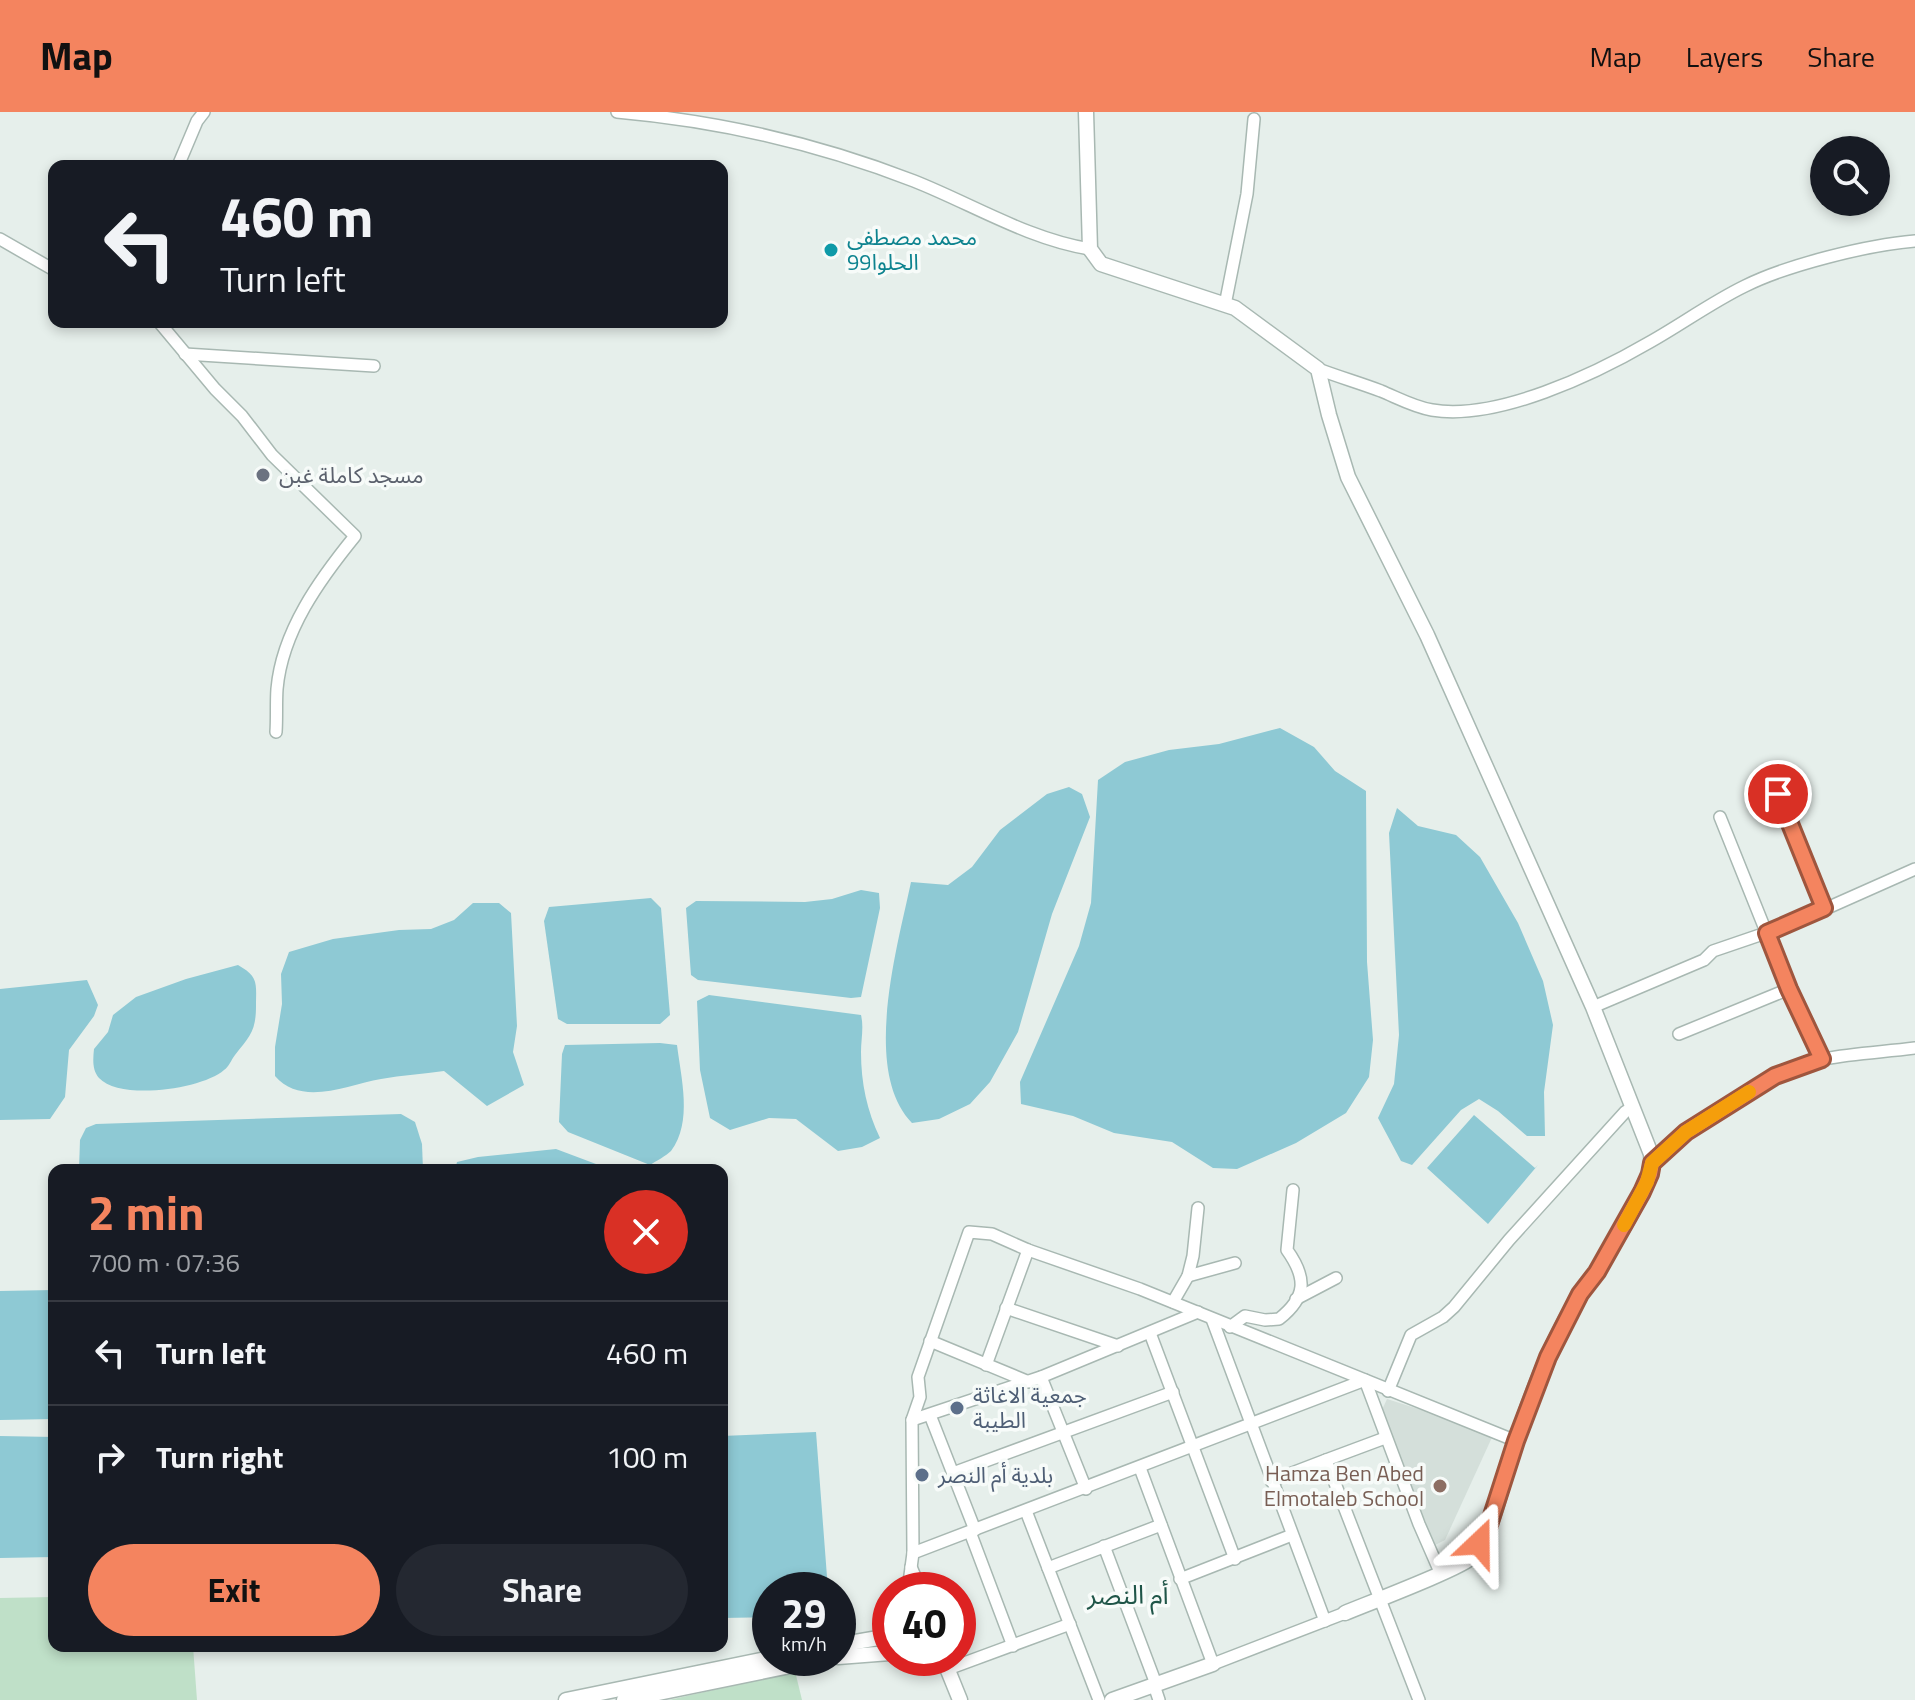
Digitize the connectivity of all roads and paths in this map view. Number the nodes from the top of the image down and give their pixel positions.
1 (204, 112) edge
2 (617, 112) edge
3 (699, 112) edge
4 (1086, 112) edge
5 (1254, 119) dead end
6 (691, 123) junction
7 (181, 160) edge
8 (0, 239) edge
9 (1915, 241) edge
10 (1090, 249) junction
11 (48, 267) edge
12 (1225, 305) junction
13 (164, 328) edge
14 (185, 354) junction
15 (374, 366) dead end
16 (1318, 369) junction
17 (276, 732) dead end
18 (1778, 794) dead end
19 (1720, 817) dead end
20 (1915, 869) edge
21 (1824, 908) junction
22 (1767, 933) junction
23 (1789, 989) junction
24 (1593, 1007) junction
25 (1679, 1034) dead end
26 (1915, 1048) edge
27 (1822, 1059) junction
28 (1633, 1107) junction
29 (1652, 1163) junction
30 (1293, 1190) dead end
31 (1198, 1208) dead end
32 (1028, 1250) junction
33 (1235, 1263) dead end
34 (1188, 1276) junction
35 (1336, 1278) dead end
36 (1296, 1299) junction
37 (1173, 1302) junction
38 (1006, 1308) junction
39 (1198, 1312) junction
40 (1212, 1319) junction
41 (1230, 1327) junction
42 (1150, 1333) junction
43 (930, 1341) junction
44 (1118, 1347) junction
45 (986, 1365) junction
46 (1041, 1377) junction
47 (1365, 1380) junction
48 (1029, 1382) junction
49 (1388, 1391) junction
50 (1173, 1392) junction
51 (930, 1415) junction
52 (912, 1420) junction
53 (1250, 1425) junction
54 (1063, 1431) junction
55 (1385, 1438) junction
56 (1516, 1441) junction
57 (1194, 1446) junction
58 (1326, 1460) junction
59 (1140, 1468) junction
60 (953, 1473) junction
61 (1271, 1481) junction
62 (1086, 1489) junction
63 (1026, 1511) junction
64 (1161, 1525) junction
65 (973, 1531) junction
66 (1292, 1535) junction
67 (1104, 1546) junction
68 (913, 1553) junction
69 (1235, 1559) junction
70 (911, 1567) junction
71 (1048, 1568) junction
72 (910, 1572) edge
73 (913, 1572) edge
74 (1440, 1572) junction
75 (1180, 1579) junction
76 (1380, 1598) junction
77 (1345, 1613) joint
78 (1325, 1621) junction
79 (1070, 1624) junction
80 (1013, 1646) junction
81 (976, 1656) edge
82 (752, 1662) edge
83 (1213, 1664) junction
84 (752, 1674) edge
85 (951, 1676) edge
86 (1155, 1685) junction
87 (566, 1700) edge
88 (624, 1700) edge
89 (960, 1700) edge
90 (1099, 1700) edge
91 (1112, 1700) edge
92 (1159, 1700) edge
93 (1419, 1700) edge

1 - 7 street
2 - 6 street
3 - 6 street
4 - 10 street
5 - 12 street
6 - 10 street
8 - 11 street
9 - 16 street
10 - 12 street
12 - 16 street
13 - 14 street
14 - 15 street
14 - 17 street
16 - 24 street
18 - 21 street
19 - 22 street
20 - 21 street
21 - 22 street
22 - 23 street
22 - 24 street
23 - 25 street
23 - 27 street
24 - 28 street
26 - 27 street
27 - 29 street
28 - 29 street
28 - 49 street
29 - 56 street
30 - 36 street
31 - 34 street
32 - 37 street
32 - 38 street
32 - 43 street
33 - 34 street
34 - 37 street
35 - 36 street
36 - 41 street
37 - 39 street
38 - 44 street
38 - 45 street
39 - 40 street
39 - 42 street
40 - 41 street
40 - 53 street
41 - 47 street
42 - 44 street
42 - 50 street
43 - 45 street
43 - 52 street
44 - 46 street
45 - 48 street
46 - 48 street
46 - 54 street
47 - 49 street
47 - 53 street
47 - 55 street
48 - 51 street
49 - 56 street
50 - 54 street
50 - 57 street
51 - 52 street
51 - 60 street
52 - 68 street
53 - 57 street
53 - 61 street
54 - 60 street
54 - 62 street
55 - 58 street
55 - 74 street
56 - 74 street
57 - 59 street
57 - 69 street
58 - 61 street
58 - 76 street
59 - 62 street
59 - 64 street
60 - 65 street
61 - 66 street
62 - 63 street
63 - 65 street
63 - 71 street
64 - 67 street
64 - 75 street
65 - 68 street
65 - 80 street
66 - 69 street
66 - 78 street
67 - 71 street
67 - 86 street
68 - 70 street
69 - 75 street
70 - 72 street
70 - 73 street
71 - 79 street
74 - 76 street
75 - 83 street
76 - 77 street
76 - 93 street
77 - 78 street
78 - 83 street
79 - 80 street
79 - 90 street
80 - 81 street
82 - 87 street
83 - 86 street
84 - 88 street
85 - 89 street
86 - 91 street
86 - 92 street

